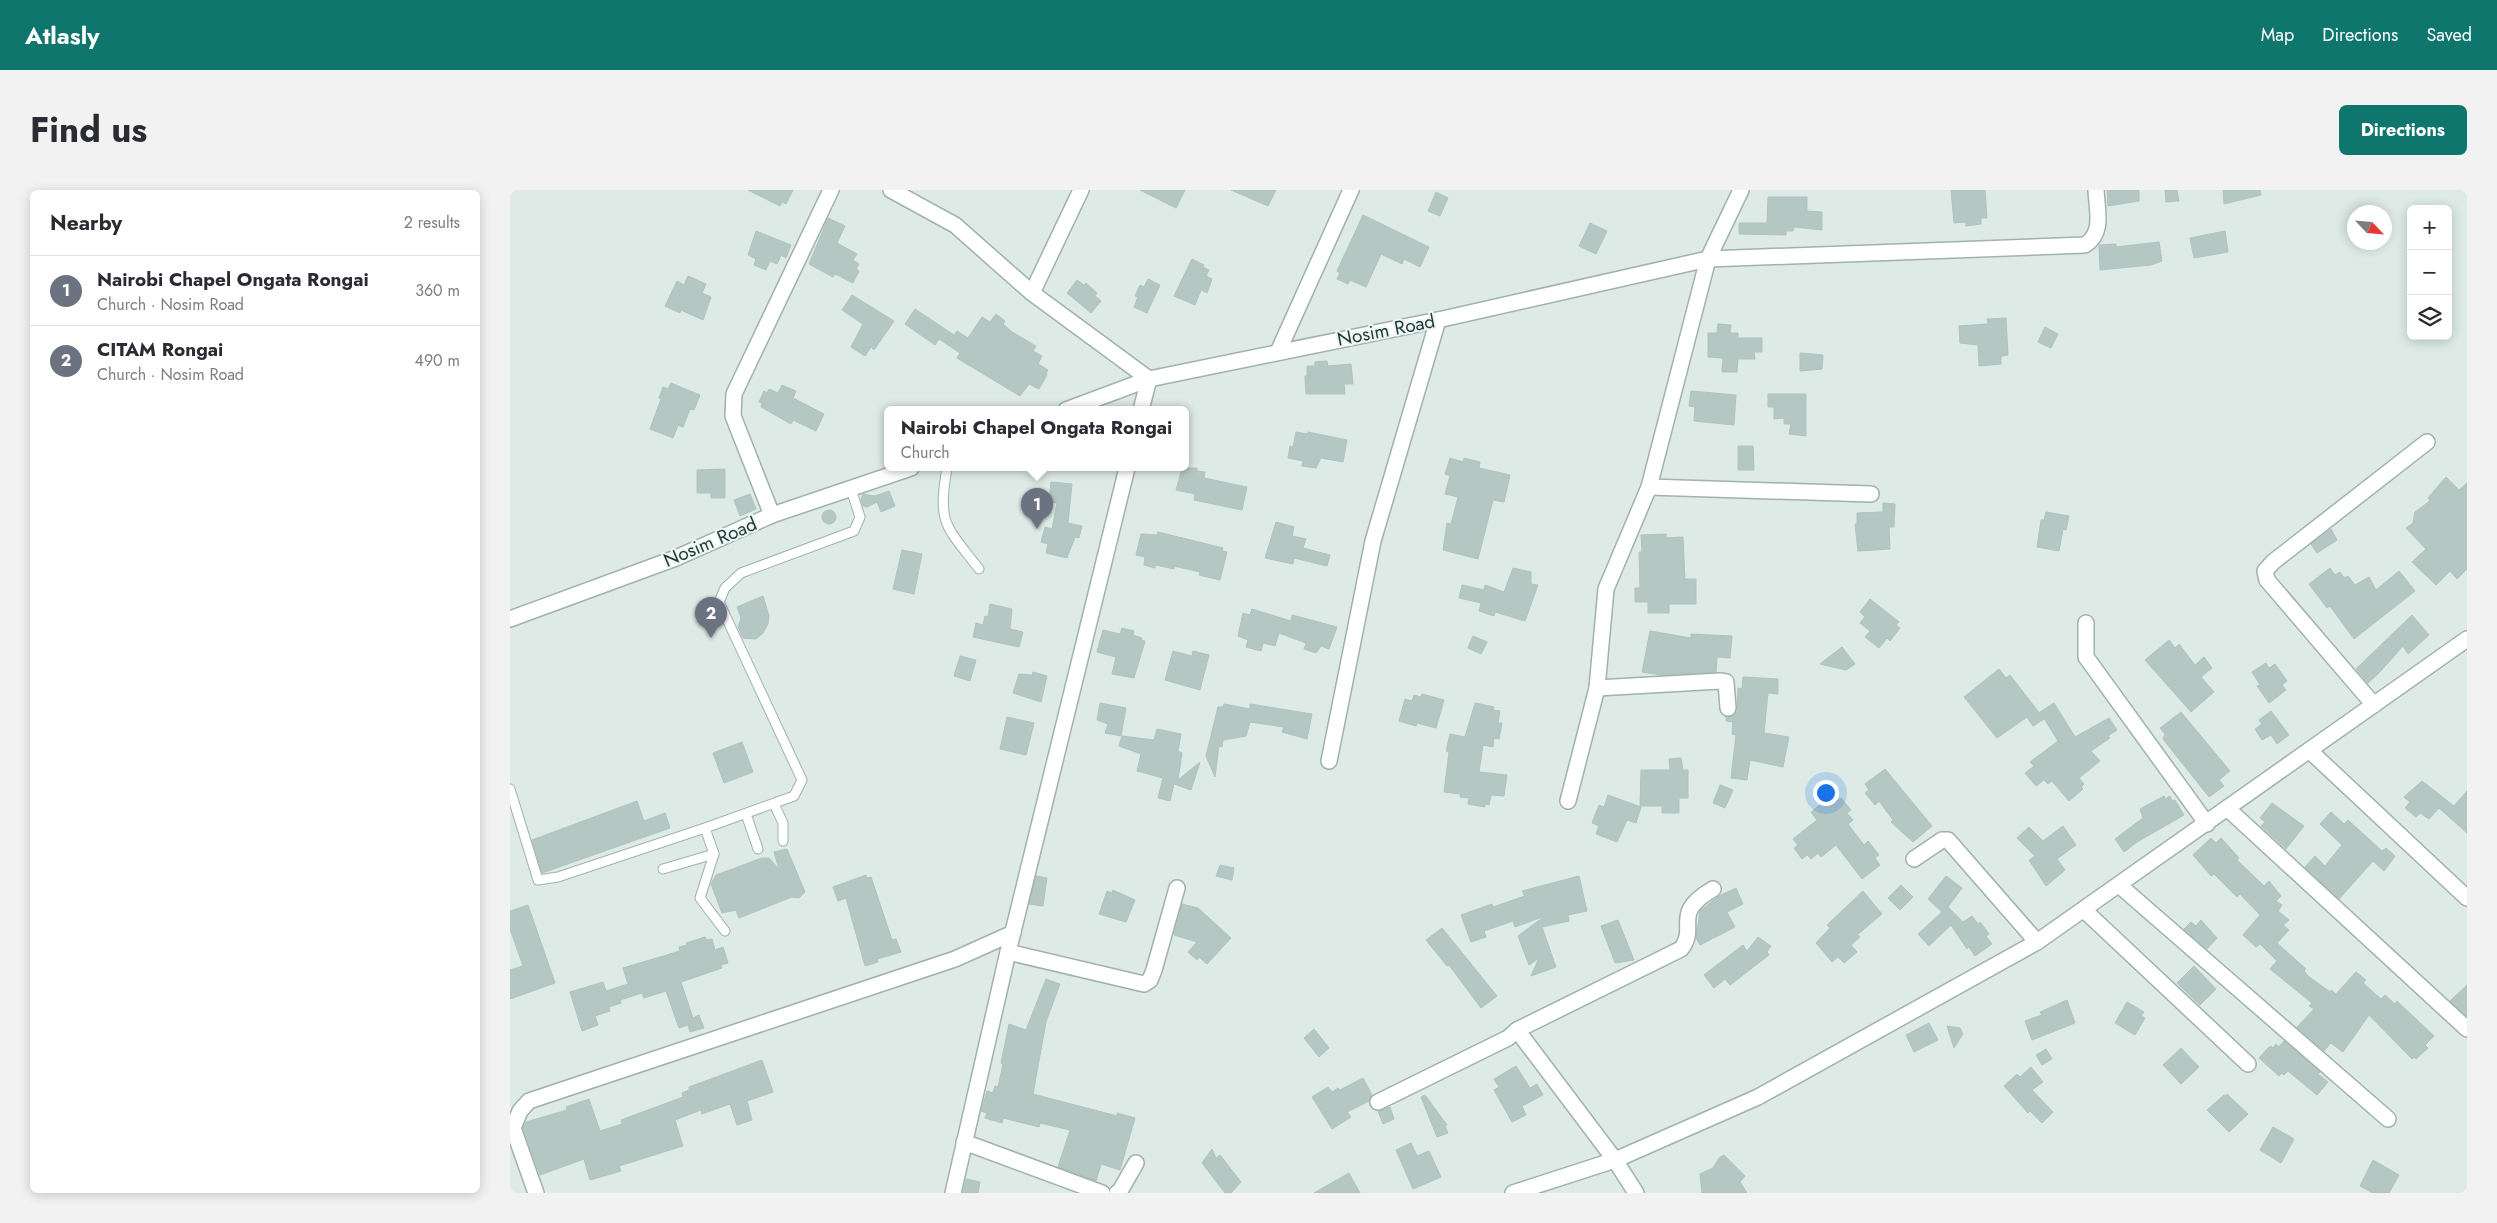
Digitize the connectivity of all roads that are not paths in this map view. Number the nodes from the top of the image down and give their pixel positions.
1 (831, 190) edge
2 (891, 190) edge
3 (1080, 190) edge
4 (1351, 190) edge
5 (1741, 190) edge
6 (2096, 190) edge
7 (1708, 259) junction
8 (1032, 293) junction
9 (1438, 320) junction
10 (1278, 352) junction
11 (1149, 379) junction
12 (1077, 406) edge
13 (1142, 406) edge
14 (2427, 442) dead end
15 (902, 471) edge
16 (945, 471) edge
17 (1126, 471) edge
18 (1649, 487) junction
19 (851, 489) junction
20 (1871, 494) dead end
21 (772, 515) junction
22 (979, 569) dead end
23 (510, 619) edge
24 (2086, 623) dead end
25 (2467, 639) edge
26 (1597, 688) junction
27 (2374, 705) junction
28 (1728, 708) dead end
29 (2310, 751) junction
30 (1329, 761) dead end
31 (510, 789) edge
32 (1568, 801) dead end
33 (774, 804) junction
34 (2228, 809) junction
35 (746, 814) junction
36 (2207, 824) junction
37 (705, 828) junction
38 (783, 841) dead end
39 (758, 849) dead end
40 (714, 854) junction
41 (1914, 859) dead end
42 (663, 869) dead end
43 (2119, 885) junction
44 (1177, 888) dead end
45 (1713, 889) dead end
46 (2467, 898) edge
47 (2084, 910) junction
48 (725, 931) dead end
49 (1013, 933) junction
50 (2037, 942) junction
51 (1008, 952) junction
52 (2467, 1029) edge
53 (1517, 1030) junction
54 (2248, 1064) dead end
55 (1378, 1102) dead end
56 (2388, 1119) dead end
57 (964, 1142) junction
58 (1615, 1160) junction
59 (1136, 1163) dead end
60 (536, 1193) edge
61 (953, 1193) edge
62 (1102, 1193) edge
63 (1117, 1193) edge
64 (1513, 1193) edge
65 (1636, 1193) edge

1 - 21 street
2 - 8 street
3 - 8 street
4 - 10 street
5 - 7 street
6 - 7 street, Nosim Road
7 - 9 street, Nosim Road
7 - 18 street
8 - 11 street
9 - 10 street, Nosim Road
9 - 30 street
10 - 11 street, Nosim Road
11 - 12 street, Nosim Road
11 - 13 street
14 - 27 street
15 - 19 street, Nosim Road
16 - 22 lane
17 - 49 street
18 - 20 street
18 - 26 street
19 - 21 street, Nosim Road
19 - 33 lane
21 - 23 street, Nosim Road
24 - 36 street
25 - 27 street
26 - 28 street
26 - 32 street
27 - 29 street
29 - 34 street
29 - 46 street
31 - 37 lane
33 - 35 lane
33 - 38 lane
34 - 36 street
34 - 52 street
35 - 37 lane
35 - 39 lane
36 - 43 street
37 - 40 lane
40 - 42 lane
40 - 48 lane
41 - 50 street
43 - 47 street
43 - 56 street
44 - 51 street
45 - 53 street
47 - 50 street
47 - 54 street
49 - 51 street
49 - 60 street
50 - 58 street
51 - 57 street
53 - 55 street
53 - 58 street
57 - 61 street
57 - 62 street
58 - 64 street
58 - 65 street
59 - 63 street

